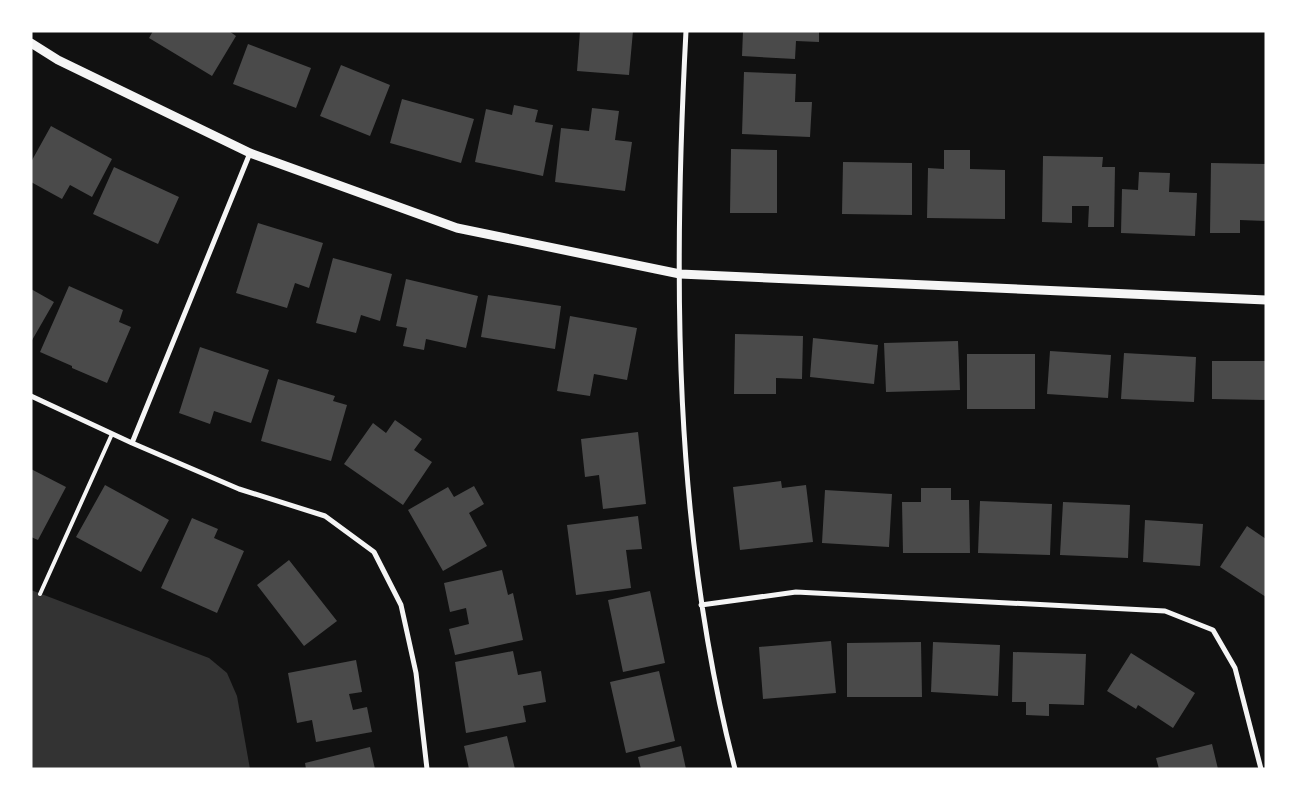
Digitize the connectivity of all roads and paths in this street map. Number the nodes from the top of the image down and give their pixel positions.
1 (686, 31) edge
2 (31, 43) edge
3 (250, 153) junction
4 (680, 274) junction
5 (1266, 300) edge
6 (31, 396) edge
7 (112, 434) junction
8 (132, 443) junction
9 (40, 594) dead end
10 (701, 605) junction
11 (427, 769) edge
12 (734, 769) edge
13 (1261, 769) edge

1 - 4 street
2 - 3 street
3 - 4 street
3 - 8 street
4 - 5 street
4 - 10 street
6 - 7 street
7 - 8 street
7 - 9 lane
8 - 11 street
10 - 12 street
10 - 13 street

